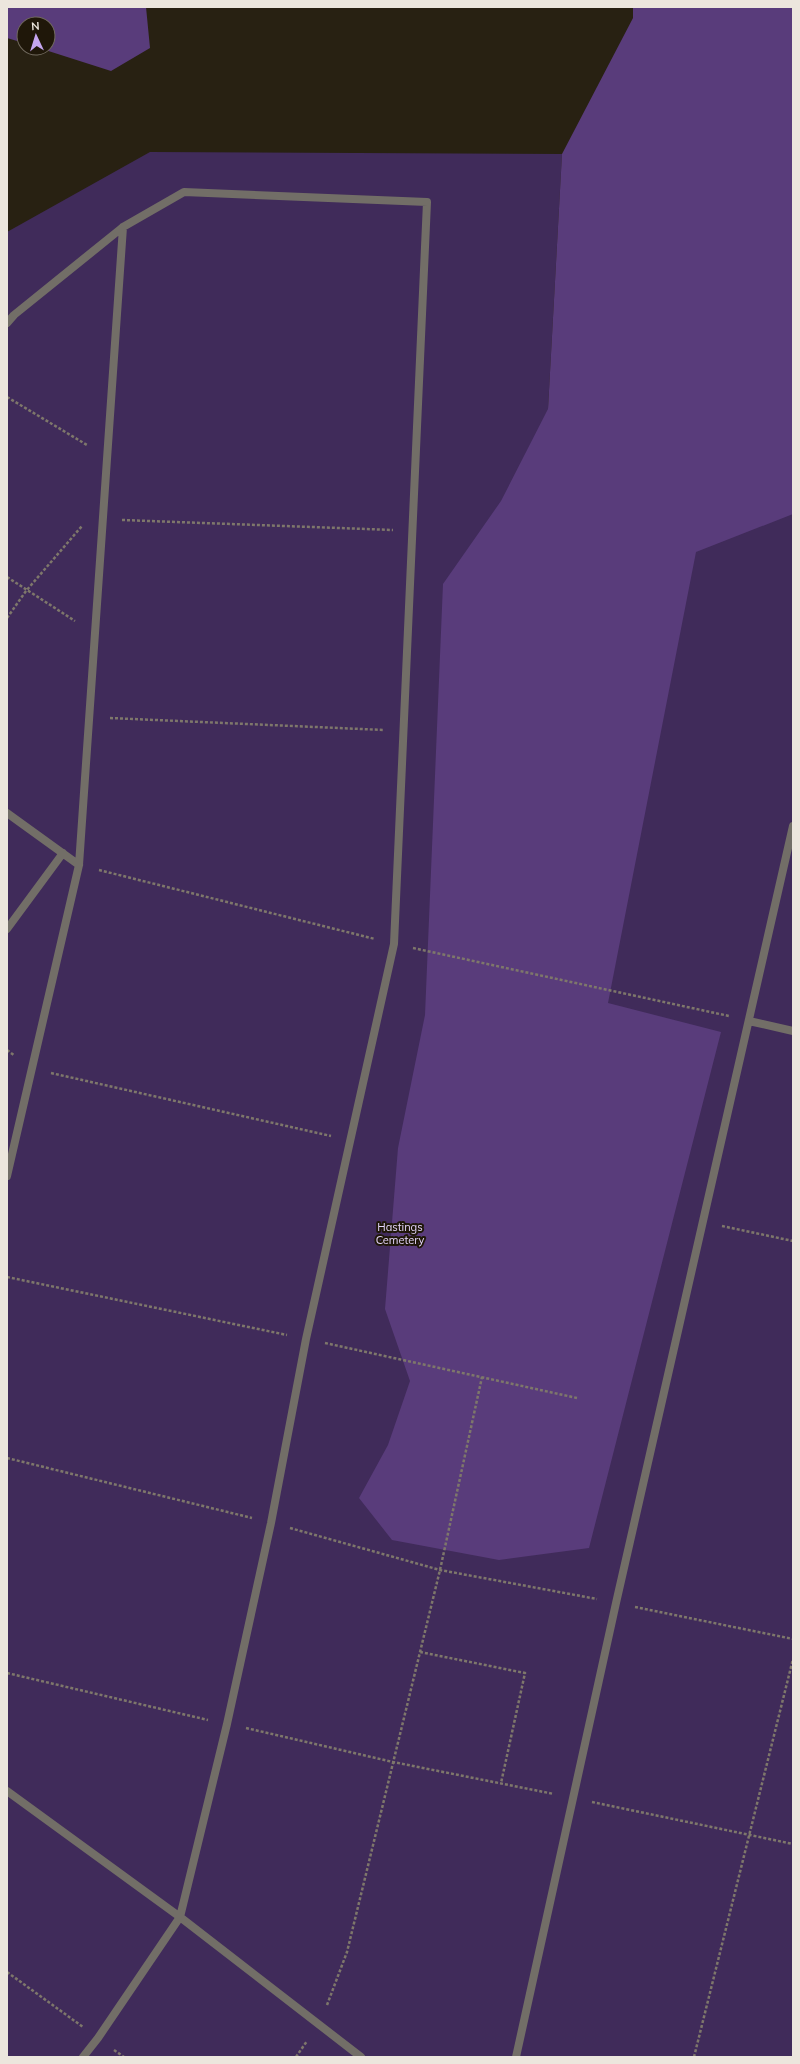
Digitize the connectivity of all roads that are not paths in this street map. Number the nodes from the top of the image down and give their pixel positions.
1 (123, 227) junction
2 (10, 316) edge
3 (7, 323) edge
4 (7, 813) edge
5 (793, 826) edge
6 (63, 853) junction
7 (79, 865) junction
8 (7, 929) edge
9 (749, 1021) junction
10 (793, 1031) edge
11 (7, 1176) edge
12 (7, 1791) edge
13 (180, 1917) junction
14 (83, 2057) edge
15 (361, 2057) edge
16 (516, 2057) edge

1 - 2 lane
1 - 7 lane
1 - 13 lane
2 - 3 lane
4 - 6 lane
5 - 9 lane
6 - 7 lane
6 - 8 lane
7 - 11 lane
9 - 10 lane
9 - 16 lane
12 - 13 lane
13 - 14 lane
13 - 15 lane

